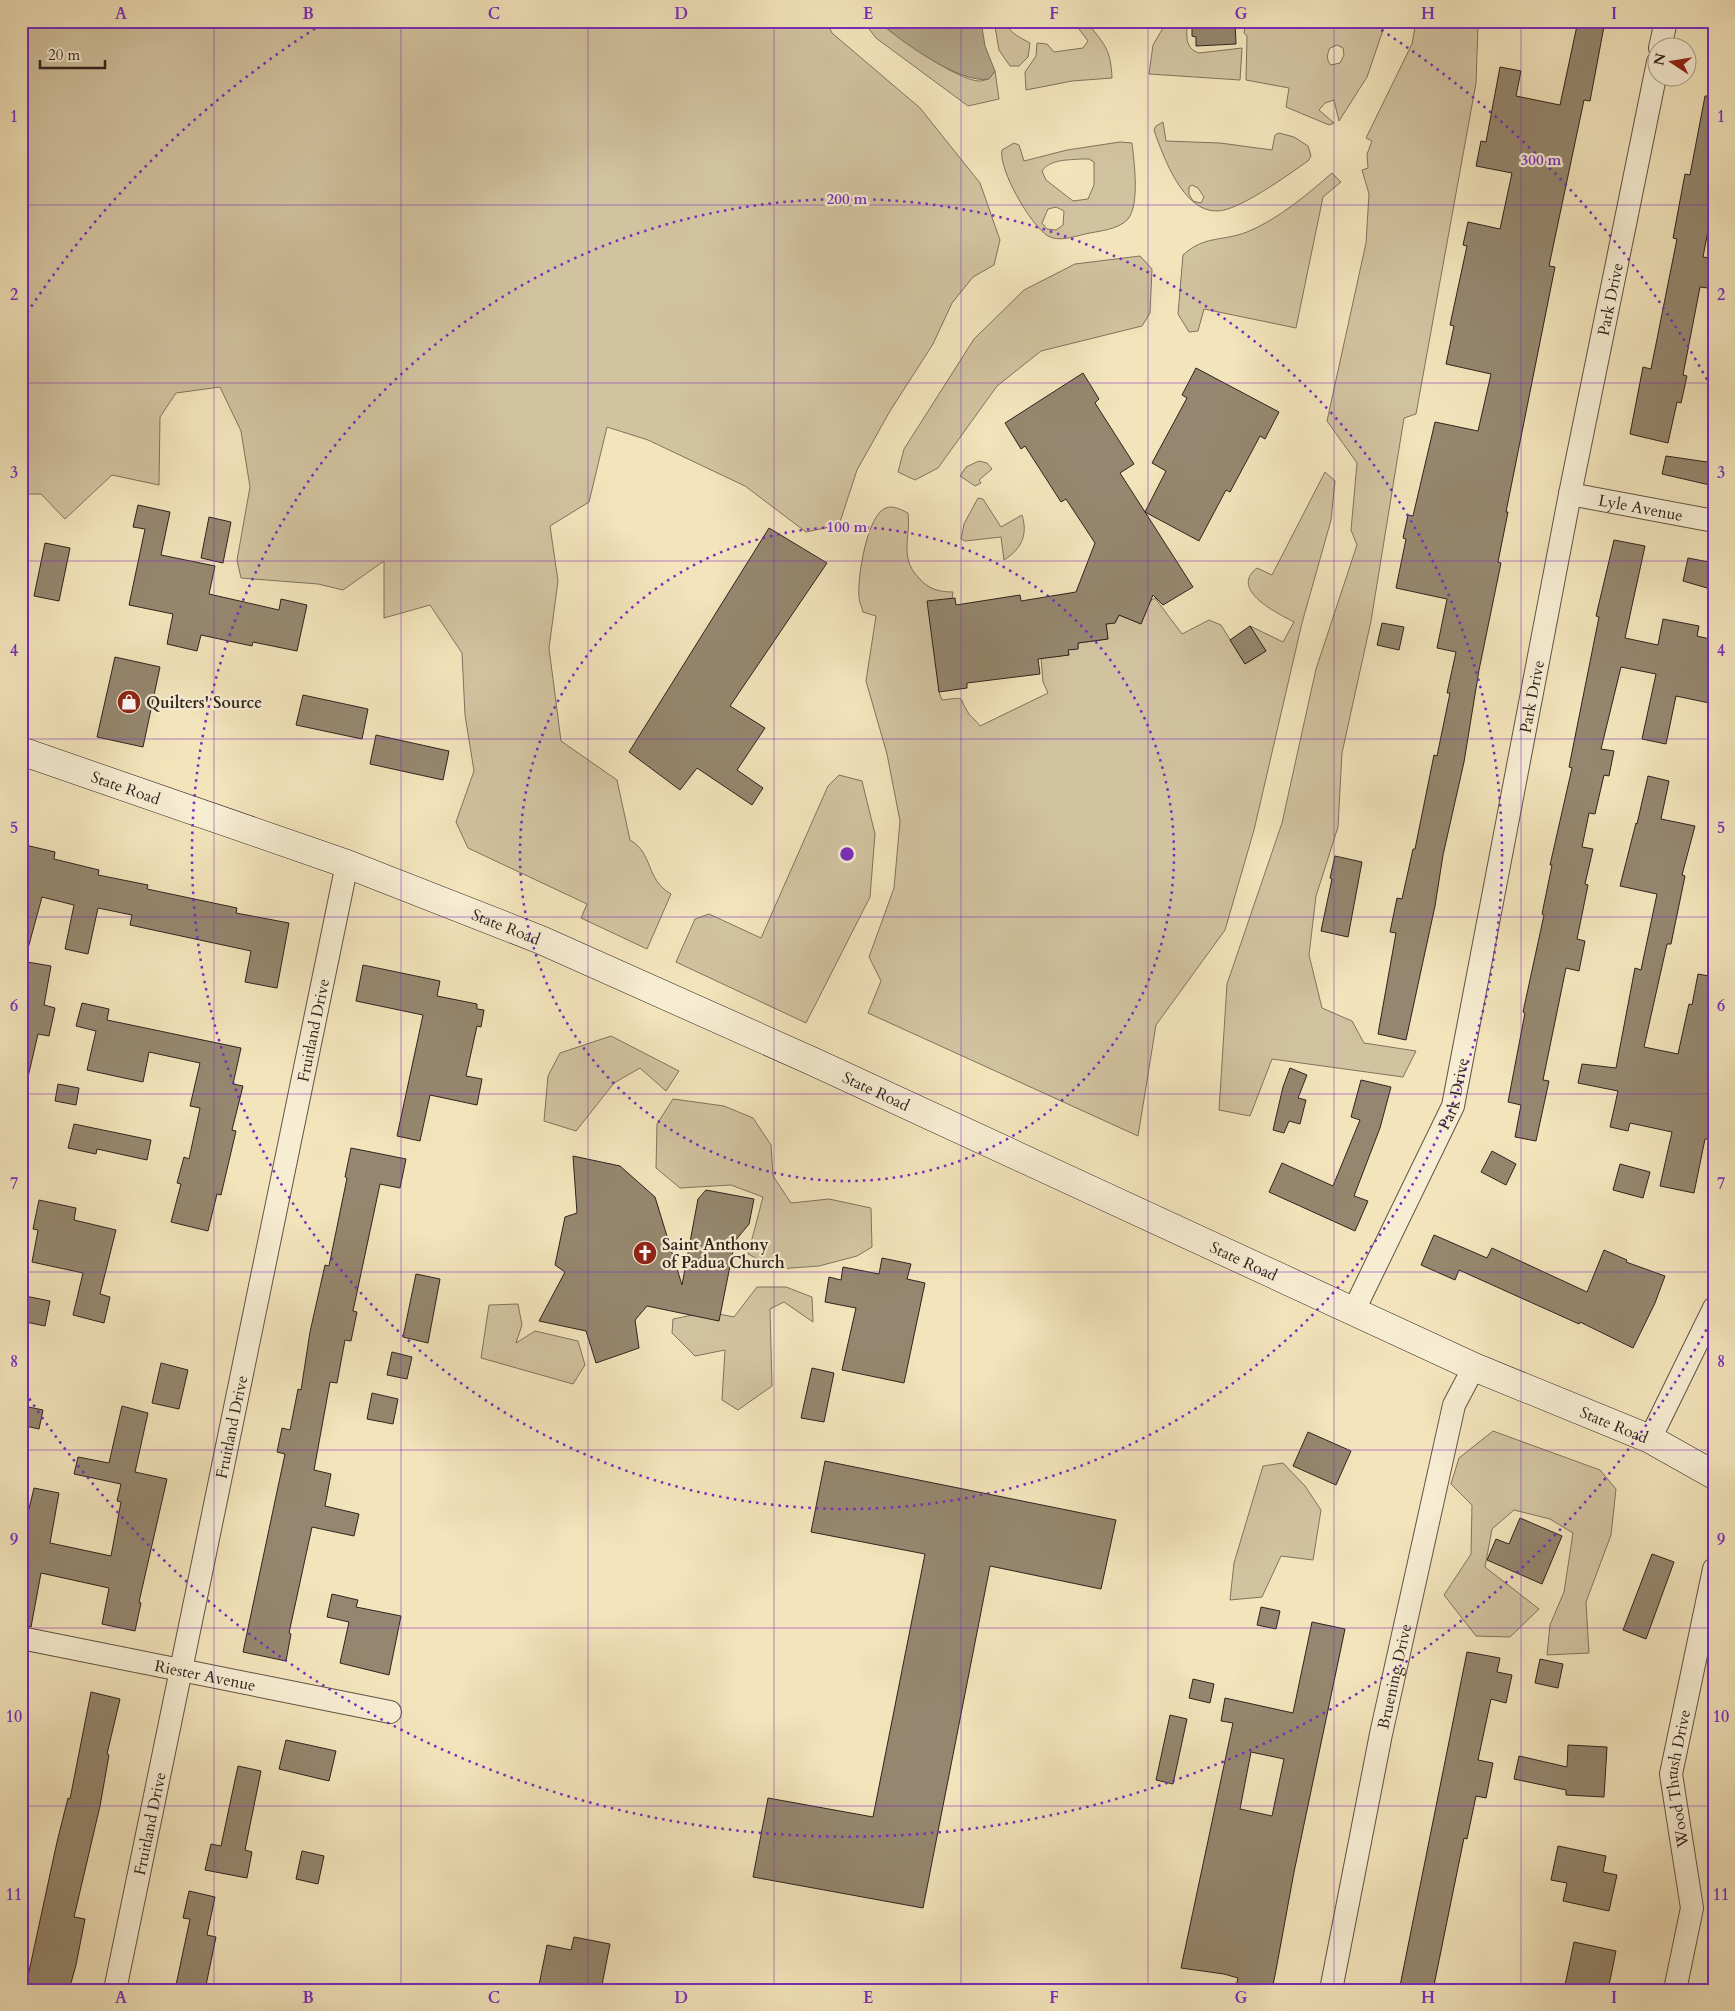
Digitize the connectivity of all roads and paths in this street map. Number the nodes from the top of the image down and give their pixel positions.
1 (1666, 21) edge
2 (1662, 38) edge
3 (1653, 88) edge
4 (1570, 494) junction
5 (1714, 522) edge
6 (21, 751) edge
7 (347, 864) junction
8 (1714, 1308) edge
9 (1353, 1312) junction
10 (1474, 1367) junction
11 (1650, 1440) junction
12 (1714, 1475) edge
13 (1714, 1569) edge
14 (21, 1638) edge
15 (181, 1671) junction
16 (390, 1712) dead end
17 (116, 1990) edge
18 (1331, 1990) edge
19 (1675, 1990) edge

1 - 2 street
3 - 4 street, Park Drive
4 - 5 street, Lyle Avenue
4 - 9 street, Park Drive
6 - 7 main road, State Road
7 - 9 main road, State Road
7 - 15 street, Fruitland Drive
8 - 11 street
9 - 10 main road, State Road
10 - 11 main road, State Road
10 - 18 street, Bruening Drive
11 - 12 main road, State Road
13 - 19 street, Wood Thrush Drive
14 - 15 street, Riester Avenue
15 - 16 street, Riester Avenue
15 - 17 street, Fruitland Drive

